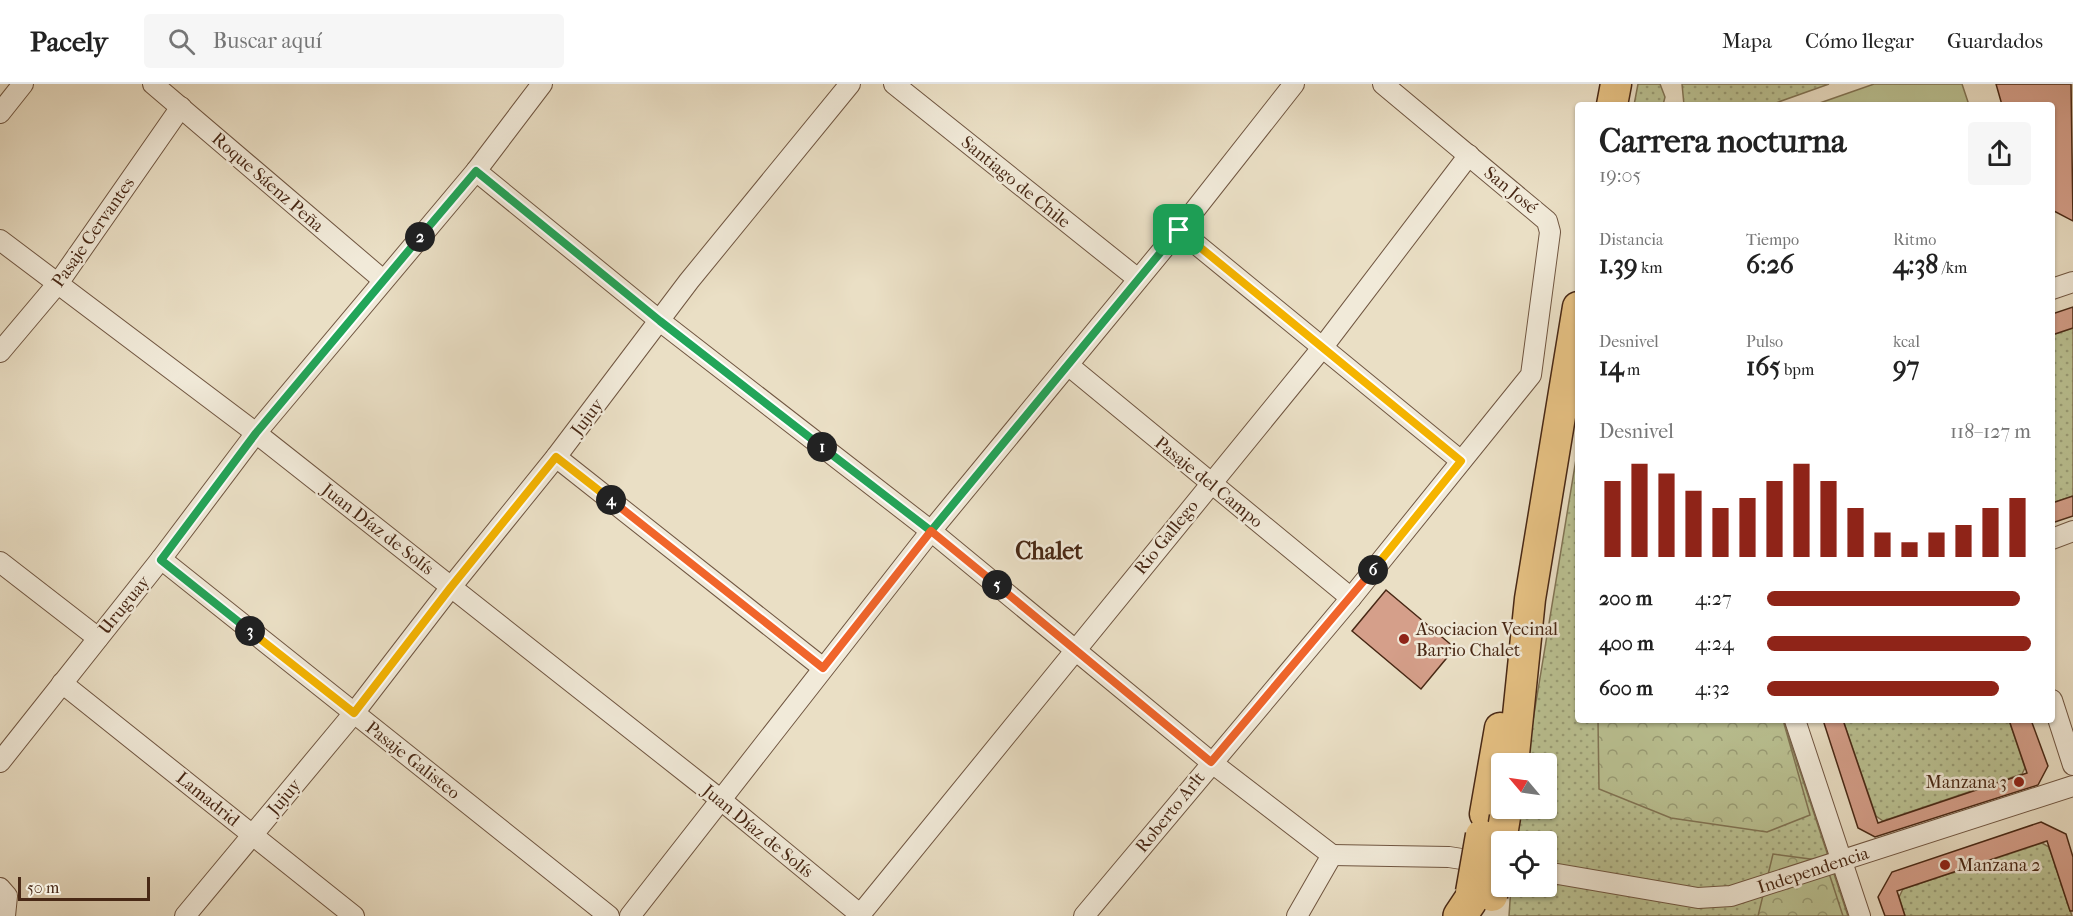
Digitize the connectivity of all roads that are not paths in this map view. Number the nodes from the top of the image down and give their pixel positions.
1 (23, 84) edge
2 (153, 84) edge
3 (542, 84) edge
4 (850, 84) edge
5 (894, 84) edge
6 (1294, 84) edge
7 (1383, 84) edge
8 (1616, 84) edge
9 (1613, 102) edge
10 (181, 107) junction
11 (0, 113) edge
12 (1469, 155) junction
13 (476, 171) junction
14 (1179, 230) junction
15 (0, 240) edge
16 (1138, 279) junction
17 (383, 280) junction
18 (59, 282) junction
19 (2073, 282) edge
20 (2055, 288) edge
21 (660, 321) junction
22 (1575, 325) edge
23 (1322, 348) junction
24 (0, 352) edge
25 (1068, 365) junction
26 (1531, 375) joint
27 (256, 433) junction
28 (556, 457) junction
29 (1461, 461) junction
30 (1210, 483) junction
31 (931, 531) junction
32 (2073, 531) edge
33 (2055, 537) edge
34 (161, 560) junction
35 (0, 562) edge
36 (451, 587) junction
37 (1351, 598) junction
38 (1530, 599) junction
39 (98, 638) junction
40 (1075, 649) junction
41 (823, 668) junction
42 (62, 683) junction
43 (2055, 709) edge
44 (354, 713) junction
45 (1796, 723) edge
46 (1501, 753) edge
47 (1514, 753) edge
48 (0, 762) edge
49 (1211, 762) junction
50 (2073, 765) edge
51 (2073, 786) edge
52 (721, 800) junction
53 (1497, 819) edge
54 (252, 834) junction
55 (1332, 855) junction
56 (1841, 861) junction
57 (1491, 863) edge
58 (1557, 874) edge
59 (0, 888) edge
60 (1475, 906) edge
61 (860, 915) edge
62 (4, 916) edge
63 (185, 916) edge
64 (354, 916) edge
65 (609, 916) edge
66 (630, 916) edge
67 (1084, 916) edge
68 (1297, 916) edge
69 (1860, 916) edge

1 - 11 street
2 - 10 street, Roque Sáenz Peña
3 - 13 street, Uruguay
4 - 21 street, Jujuy
5 - 16 street, Santiago de Chile
6 - 14 street
7 - 12 street, San José
8 - 9 main road
10 - 17 street, Roque Sáenz Peña
10 - 18 street, Pasaje Cervantes
12 - 23 street, Rio Gallego
12 - 26 street, San José
13 - 17 street, Uruguay
13 - 21 street
14 - 16 street
14 - 23 street
15 - 18 street, Juan Díaz de Solís
16 - 25 street
17 - 27 street, Uruguay
18 - 24 street, Pasaje Cervantes
18 - 27 street, Juan Díaz de Solís
19 - 20 street
21 - 28 street, Jujuy
21 - 31 street
22 - 38 main road
23 - 29 street
23 - 30 street, Rio Gallego
25 - 30 street, Pasaje del Campo
25 - 31 street
26 - 29 street, Roberto Arlt
27 - 34 street, Uruguay
27 - 36 street, Juan Díaz de Solís
28 - 36 street, Jujuy
28 - 41 street
29 - 37 street, Roberto Arlt
30 - 37 street, Pasaje del Campo
30 - 40 street, Rio Gallego
31 - 40 street
31 - 41 street
32 - 33 street
34 - 39 street, Uruguay
34 - 44 street, Pasaje Galisteo
35 - 39 street
36 - 44 street, Jujuy
36 - 52 street, Juan Díaz de Solís
37 - 49 street, Roberto Arlt
38 - 46 main road
38 - 47 main road
39 - 42 street, Uruguay
40 - 49 street
40 - 61 street, Rio Gallego
41 - 52 street
42 - 48 street, Uruguay
42 - 54 street, Lamadrid
43 - 50 street
44 - 54 street, Jujuy
44 - 65 street, Pasaje Galisteo
45 - 56 street
49 - 55 street
49 - 67 street, Roberto Arlt
51 - 56 street, Independencia
52 - 61 street, Juan Díaz de Solís
52 - 66 street
53 - 60 main road, bridge
54 - 63 street, Jujuy
54 - 64 street, Lamadrid
55 - 57 street
55 - 68 street
56 - 58 street, Independencia
56 - 69 street
59 - 62 street

